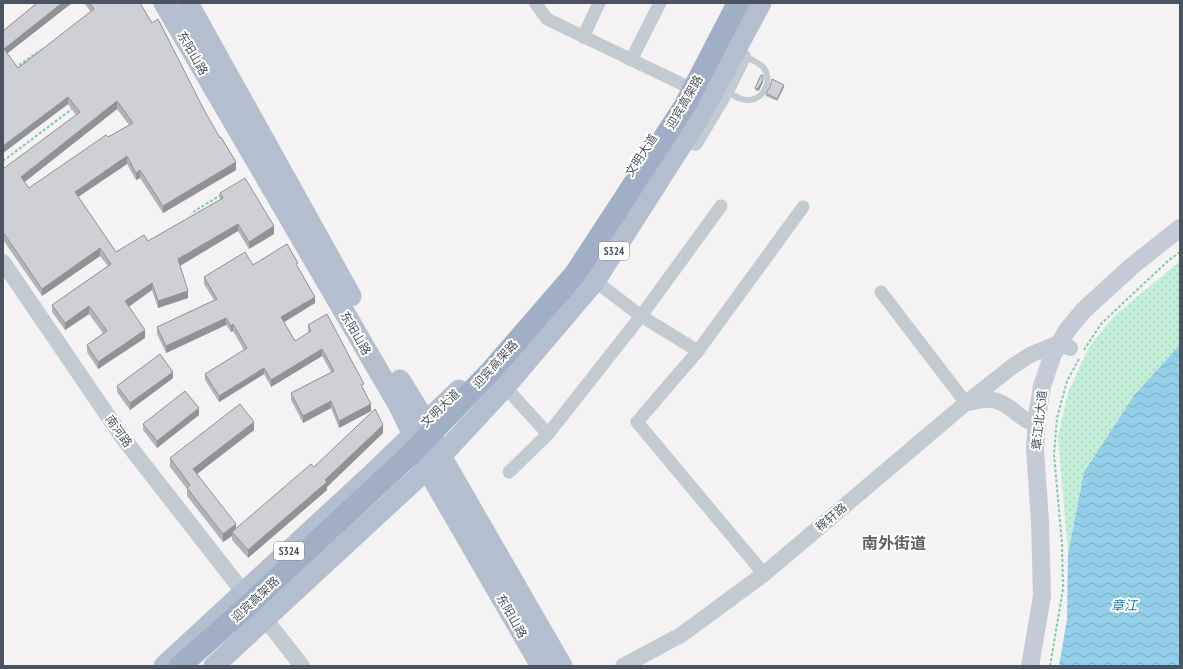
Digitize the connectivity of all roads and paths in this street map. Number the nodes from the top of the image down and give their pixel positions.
1 (164, 3) edge
2 (188, 3) edge
3 (537, 3) edge
4 (600, 3) edge
5 (660, 3) edge
6 (726, 3) edge
7 (738, 3) edge
8 (751, 3) edge
9 (761, 3) edge
10 (770, 3) edge
11 (583, 37) junction
12 (46, 47) edge
13 (743, 55) junction
14 (631, 60) junction
15 (15, 68) edge
16 (684, 85) junction
17 (726, 91) junction
18 (73, 108) edge
19 (3, 161) edge
20 (224, 193) edge
21 (721, 206) dead end
22 (803, 207) dead end
23 (193, 212) dead end
24 (1180, 228) edge
25 (1180, 242) edge
26 (1180, 252) edge
27 (3, 262) edge
28 (598, 283) junction
29 (881, 292) dead end
30 (641, 316) junction
31 (1064, 345) junction
32 (698, 351) junction
33 (508, 389) junction
34 (966, 403) junction
35 (1037, 425) junction
36 (420, 428) junction
37 (548, 434) junction
38 (434, 463) junction
39 (509, 472) dead end
40 (764, 574) junction
41 (244, 593) junction
42 (266, 620) junction
43 (207, 627) joint
44 (163, 666) edge
45 (180, 666) edge
46 (202, 666) edge
47 (214, 666) edge
48 (302, 666) edge
49 (541, 666) edge
50 (562, 666) edge
51 (623, 666) edge
52 (1030, 666) edge
53 (1039, 666) edge
54 (1050, 666) edge

1 - 36 main road, 东阳山路
2 - 36 main road, 东阳山路
3 - 11 street
4 - 11 street
5 - 14 street
6 - 16 main road, 文明大道 / S324
7 - 45 highway, 迎宾高架路
8 - 46 highway, 迎宾高架路
9 - 28 main road, S324
10 - 13 street
11 - 14 street
12 - 15 path
13 - 17 street
13 - 17 lane
14 - 16 street
16 - 36 main road, 文明大道 / S324
17 - 28 street
18 - 19 path
20 - 23 path
21 - 30 street
22 - 32 street
24 - 31 main road, 章江北大道
25 - 31 main road, 章江北大道
26 - 54 path
27 - 41 street, 南河路
28 - 30 street
28 - 33 main road, S324
29 - 34 street
30 - 32 street
30 - 37 street
31 - 34 street, 稼轩路
31 - 35 main road, 章江北大道
31 - 53 main road, 章江北大道
32 - 40 street
33 - 37 street
33 - 38 main road, S324
34 - 35 street
34 - 40 street, 稼轩路
35 - 52 main road, 章江北大道
36 - 38 main road, 东阳山路
36 - 41 main road, 文明大道 / S324
37 - 39 street
38 - 42 main road, S324
38 - 49 main road, 东阳山路
38 - 50 main road, 东阳山路
40 - 51 street, 稼轩路
41 - 43 main road, 文明大道 / S324
42 - 47 main road, S324
42 - 48 street
43 - 44 highway

